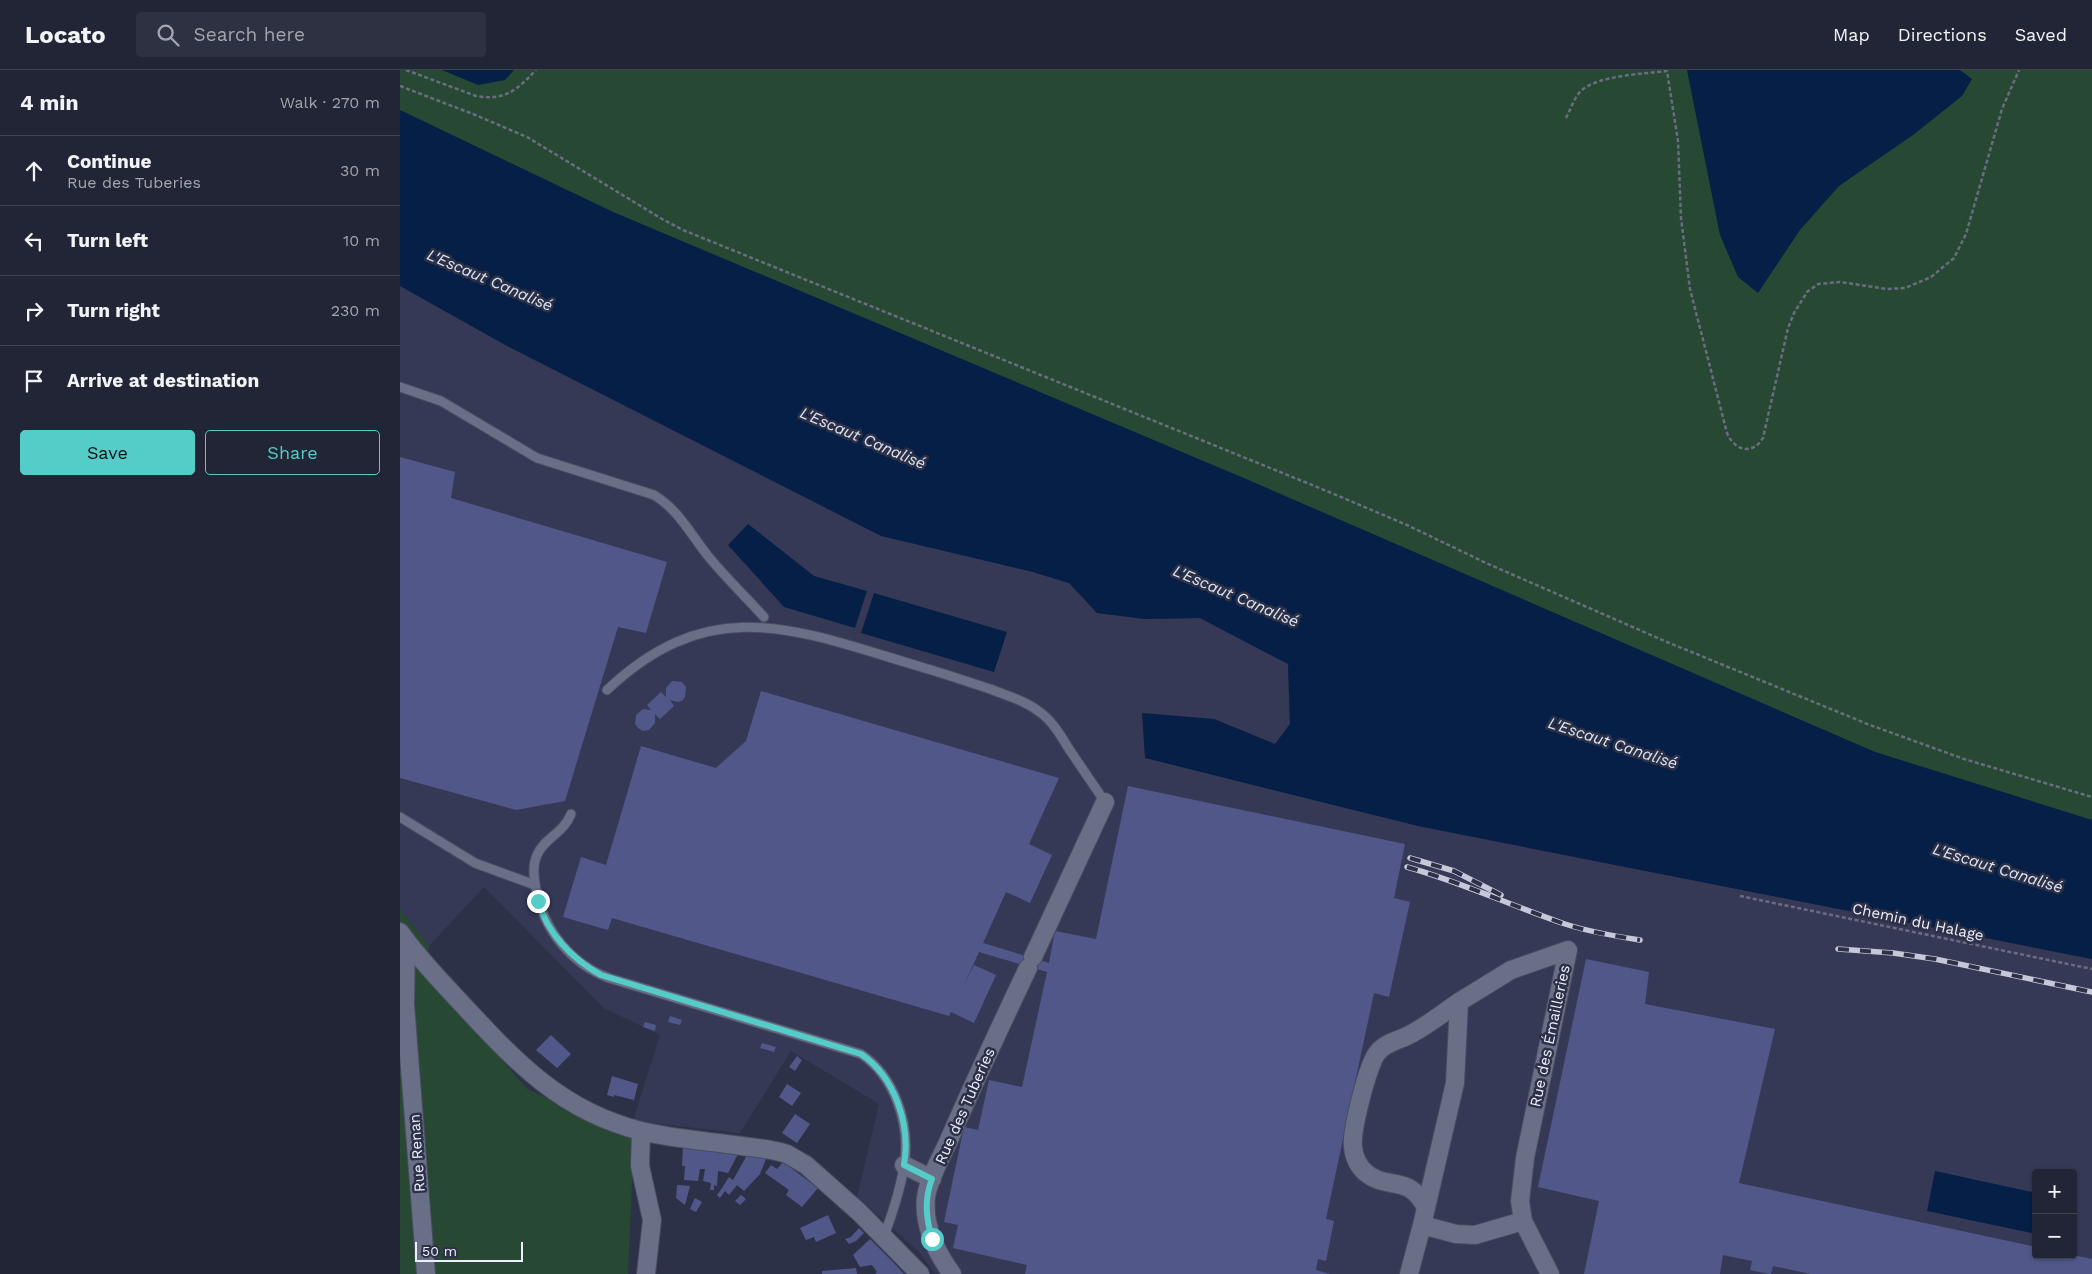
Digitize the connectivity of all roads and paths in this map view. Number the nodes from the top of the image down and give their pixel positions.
1 (406, 70) edge
2 (536, 70) edge
3 (2019, 70) edge
4 (400, 86) edge
5 (1566, 118) dead end
6 (400, 387) edge
7 (764, 617) dead end
8 (607, 690) dead end
9 (2092, 796) edge
10 (1105, 802) joint
11 (571, 814) dead end
12 (400, 817) edge
13 (535, 885) junction
14 (1740, 896) dead end
15 (403, 937) edge
16 (2092, 969) edge
17 (1459, 1002) junction
18 (641, 1131) junction
19 (904, 1165) junction
20 (932, 1179) junction
21 (1426, 1208) junction
22 (1523, 1222) junction
23 (1422, 1226) junction
24 (884, 1236) junction
25 (426, 1274) edge
26 (646, 1274) edge
27 (920, 1274) edge
28 (952, 1274) edge
29 (1409, 1274) edge
30 (1550, 1274) edge

1 - 2 path
3 - 5 path
4 - 9 path
6 - 7 lane
8 - 10 lane
10 - 20 street, Rue des Tuberies
11 - 13 lane
12 - 13 lane
13 - 19 lane
14 - 16 path, Chemin du Halage
15 - 18 street
15 - 25 street, Rue Renan
17 - 21 street
17 - 21 street
17 - 22 street, Rue des Émailleries
18 - 24 street
18 - 26 street
19 - 20 street
19 - 24 lane
20 - 28 street, Rue des Tuberies
21 - 23 street
22 - 23 street
22 - 30 street, Rue des Émailleries
23 - 29 street
24 - 27 street

